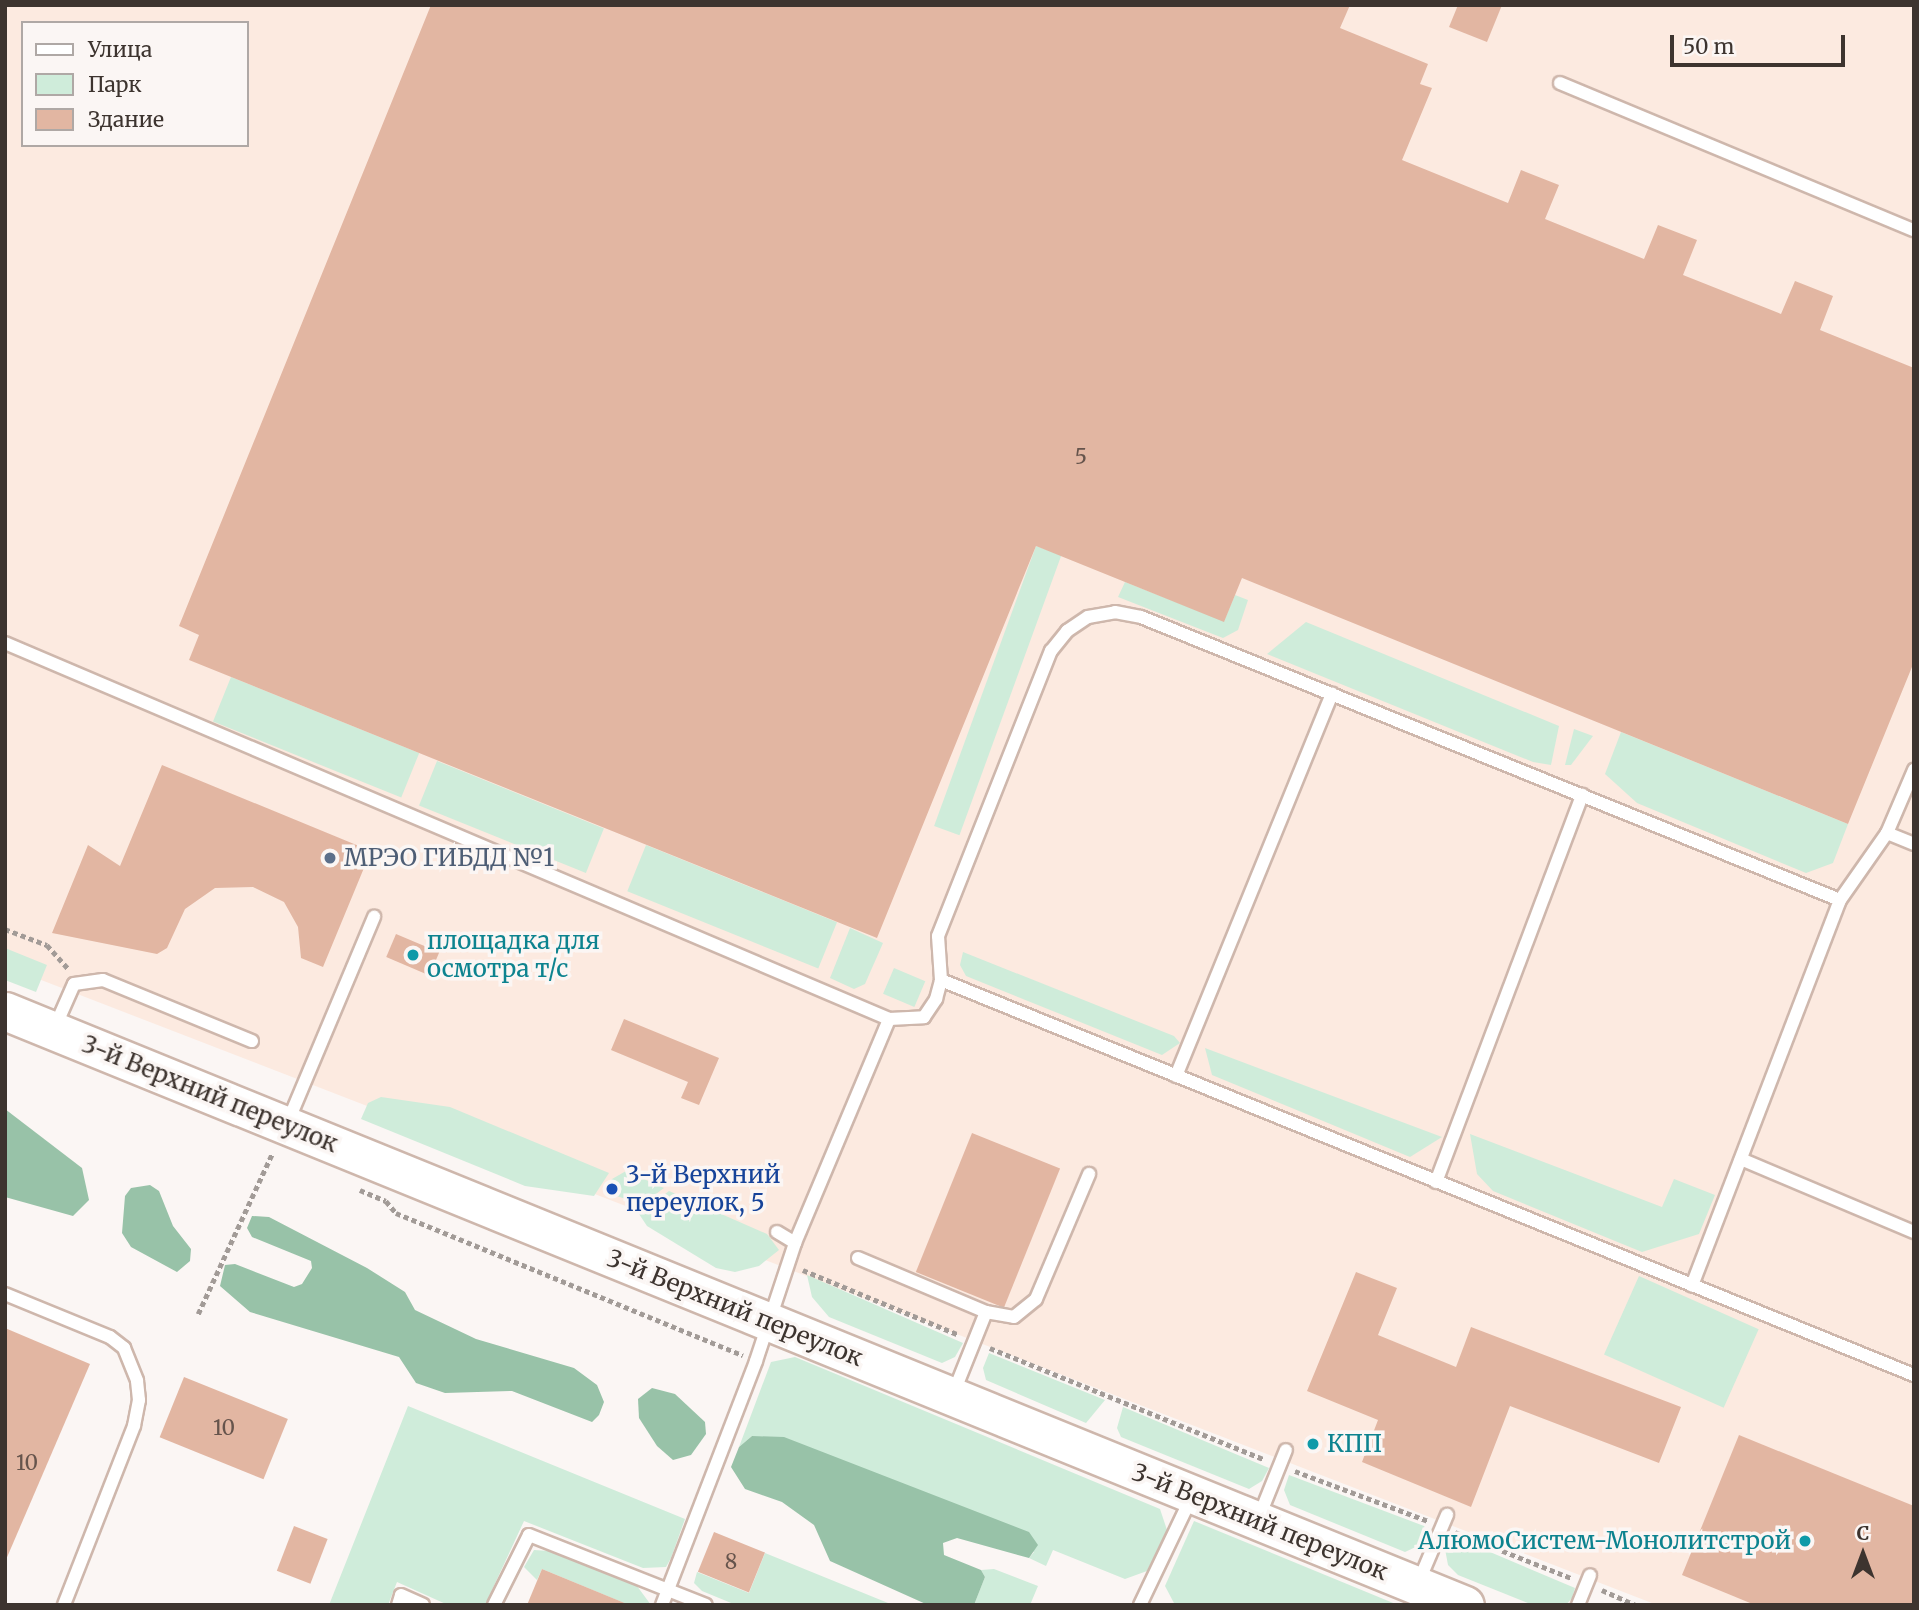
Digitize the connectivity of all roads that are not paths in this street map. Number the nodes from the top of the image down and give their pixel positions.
1 (1560, 83) dead end
2 (1914, 230) edge
3 (5, 643) edge
4 (1332, 694) junction
5 (1914, 769) edge
6 (1582, 796) junction
7 (1887, 834) junction
8 (1914, 844) edge
9 (1840, 900) junction
10 (374, 917) dead end
11 (940, 979) junction
12 (5, 1011) edge
13 (889, 1019) junction
14 (53, 1030) junction
15 (252, 1041) dead end
16 (1176, 1076) junction
17 (280, 1139) junction
18 (1741, 1159) junction
19 (1089, 1174) dead end
20 (1436, 1182) junction
21 (1914, 1232) edge
22 (778, 1233) dead end
23 (796, 1243) junction
24 (858, 1258) dead end
25 (1692, 1286) junction
26 (5, 1294) edge
27 (986, 1312) junction
28 (770, 1322) junction
29 (1914, 1375) edge
30 (952, 1398) junction
31 (1286, 1450) dead end
32 (1192, 1495) junction
33 (1258, 1521) junction
34 (1444, 1521) road end
35 (1588, 1579) road end
36 (1417, 1585) junction
37 (667, 1590) junction
38 (64, 1605) edge
39 (398, 1605) edge
40 (423, 1605) edge
41 (494, 1605) edge
42 (662, 1605) edge
43 (706, 1605) edge
44 (1140, 1605) edge
45 (1465, 1605) edge
46 (1578, 1605) edge

1 - 2 lane
3 - 13 lane
4 - 6 lane
4 - 11 lane
4 - 16 lane
5 - 7 lane
6 - 9 lane
6 - 20 lane
7 - 8 lane
7 - 9 lane
9 - 18 lane
10 - 17 lane
11 - 13 lane
11 - 16 lane
12 - 14 street, 3-й Верхний переулок
13 - 23 lane
14 - 15 lane
14 - 17 street, 3-й Верхний переулок
16 - 20 lane
17 - 28 street, 3-й Верхний переулок
18 - 21 lane
18 - 25 lane
19 - 27 lane
20 - 25 lane
22 - 23 lane
23 - 28 lane
24 - 27 lane
25 - 29 lane
26 - 38 lane
27 - 30 lane
28 - 30 street, 3-й Верхний переулок
28 - 37 lane
30 - 32 street, 3-й Верхний переулок
31 - 33 lane
32 - 33 street, 3-й Верхний переулок
32 - 44 lane
33 - 36 street, 3-й Верхний переулок
34 - 36 lane
35 - 46 lane
36 - 45 street, 3-й Верхний переулок
37 - 41 lane
37 - 42 lane
37 - 43 lane
39 - 40 lane

